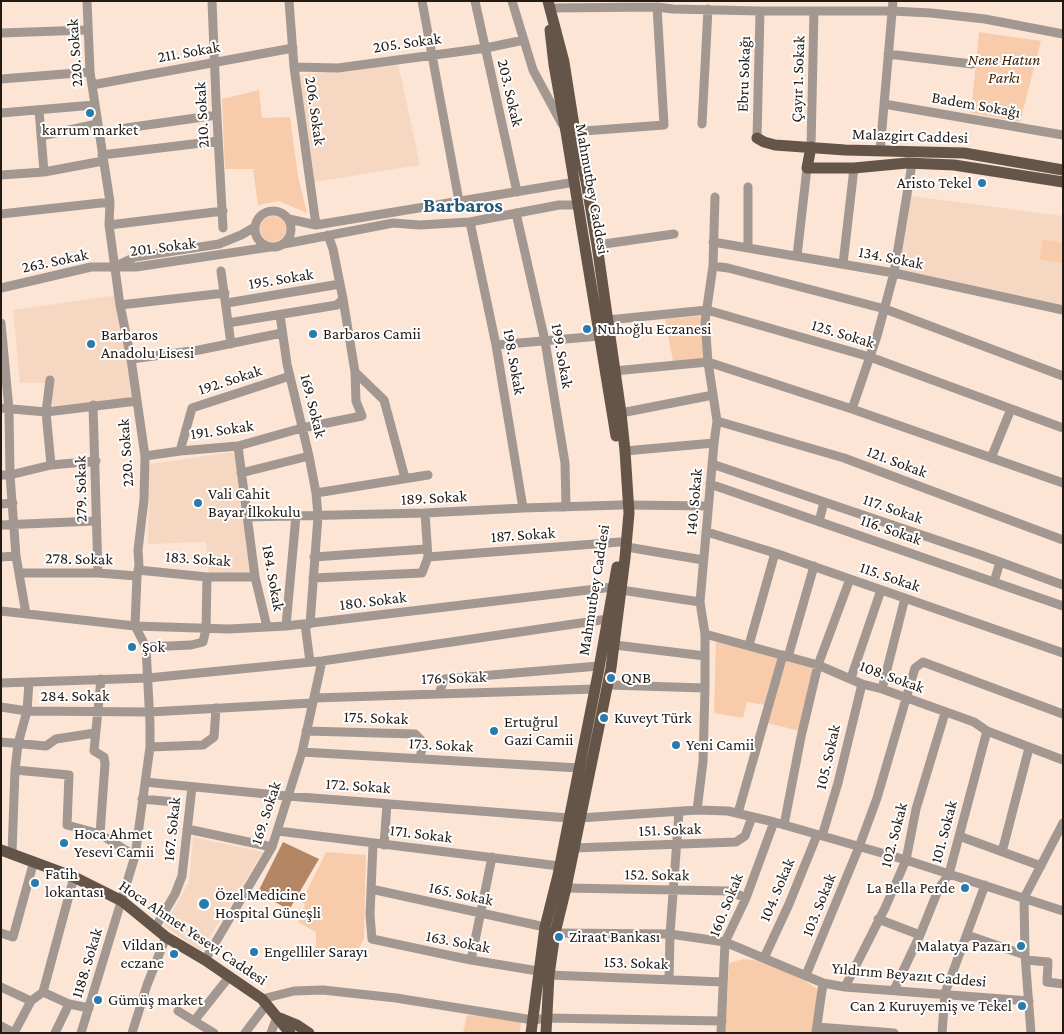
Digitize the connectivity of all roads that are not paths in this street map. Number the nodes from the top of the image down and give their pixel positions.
1 (87, 1) edge
2 (212, 1) edge
3 (289, 1) edge
4 (422, 1) edge
5 (475, 1) edge
6 (512, 1) edge
7 (548, 3) edge
8 (653, 5) edge
9 (673, 5) edge
10 (718, 5) edge
11 (744, 5) edge
12 (893, 6) edge
13 (708, 9) junction
14 (814, 10) junction
15 (760, 11) junction
16 (87, 30) junction
17 (1, 33) edge
18 (1063, 34) edge
19 (524, 40) junction
20 (293, 48) junction
21 (486, 48) junction
22 (888, 54) junction
23 (431, 55) junction
24 (215, 63) junction
25 (972, 64) dead end
26 (294, 68) junction
27 (90, 72) junction
28 (1, 79) edge
29 (92, 85) junction
30 (884, 104) junction
31 (94, 105) junction
32 (39, 110) junction
33 (1, 113) edge
34 (217, 115) junction
35 (97, 124) junction
36 (702, 124) dead end
37 (126, 128) dead end
38 (571, 132) junction
39 (1063, 135) edge
40 (41, 136) junction
41 (757, 138) joint
42 (218, 141) junction
43 (811, 147) junction
44 (880, 151) junction
45 (103, 158) junction
46 (912, 164) junction
47 (807, 168) junction
48 (854, 168) junction
49 (1063, 170) edge
50 (44, 172) junction
51 (1, 175) edge
52 (575, 182) junction
53 (1063, 182) edge
54 (748, 187) dead end
55 (517, 192) junction
56 (715, 197) dead end
57 (459, 201) junction
58 (110, 202) junction
59 (578, 205) junction
60 (222, 211) junction
61 (516, 213) junction
62 (1, 214) edge
63 (289, 219) junction
64 (470, 222) junction
65 (109, 225) junction
66 (316, 225) junction
67 (255, 227) junction
68 (223, 228) dead end
69 (674, 234) dead end
70 (328, 235) junction
71 (713, 242) junction
72 (284, 244) junction
73 (270, 246) junction
74 (591, 246) junction
75 (748, 248) junction
76 (798, 256) junction
77 (843, 264) junction
78 (115, 266) junction
79 (713, 266) junction
80 (222, 271) dead end
81 (894, 273) junction
82 (340, 284) junction
83 (1, 288) edge
84 (225, 298) junction
85 (343, 299) junction
86 (120, 305) junction
87 (885, 309) junction
88 (707, 310) junction
89 (1063, 310) edge
90 (280, 315) junction
91 (603, 321) junction
92 (1, 323) edge
93 (228, 323) junction
94 (282, 333) junction
95 (600, 336) junction
96 (545, 341) junction
97 (231, 344) junction
98 (496, 345) junction
99 (870, 357) junction
100 (131, 359) junction
101 (708, 362) junction
102 (614, 371) junction
103 (355, 372) junction
104 (290, 376) junction
105 (1063, 376) edge
106 (50, 380) dead end
107 (713, 395) junction
108 (137, 401) junction
109 (93, 405) junction
110 (5, 409) edge
111 (852, 409) junction
112 (1011, 409) junction
113 (46, 412) junction
114 (621, 413) junction
115 (717, 421) junction
116 (302, 428) junction
117 (1063, 428) edge
118 (5, 441) edge
119 (714, 443) junction
120 (238, 446) junction
121 (180, 450) junction
122 (625, 451) junction
123 (145, 456) junction
124 (309, 456) junction
125 (991, 458) junction
126 (96, 461) junction
127 (712, 464) junction
128 (51, 465) junction
129 (240, 473) junction
130 (6, 475) edge
131 (428, 475) dead end
132 (405, 478) junction
133 (1063, 483) edge
134 (710, 484) junction
135 (316, 493) junction
136 (824, 502) junction
137 (13, 503) junction
138 (1, 504) edge
139 (625, 505) junction
140 (708, 506) junction
141 (566, 507) junction
142 (523, 508) junction
143 (425, 514) junction
144 (296, 516) junction
145 (318, 516) junction
146 (247, 517) junction
147 (96, 521) junction
148 (819, 522) junction
149 (1, 525) edge
150 (15, 525) junction
151 (707, 532) junction
152 (1063, 540) edge
153 (623, 545) junction
154 (427, 553) junction
155 (775, 553) junction
156 (16, 556) junction
157 (1, 557) edge
158 (314, 557) junction
159 (703, 560) junction
160 (1000, 562) junction
161 (814, 566) junction
162 (19, 573) junction
163 (98, 573) junction
164 (138, 573) junction
165 (207, 577) junction
166 (256, 577) junction
167 (313, 578) junction
168 (850, 579) junction
169 (994, 582) junction
170 (1063, 585) edge
171 (617, 589) junction
172 (880, 590) junction
173 (906, 598) junction
174 (700, 602) junction
175 (1063, 606) edge
176 (1, 611) edge
177 (26, 614) junction
178 (608, 619) junction
179 (307, 624) junction
180 (135, 626) junction
181 (286, 626) junction
182 (267, 627) junction
183 (206, 629) junction
184 (705, 634) junction
185 (749, 644) junction
186 (615, 645) junction
187 (146, 647) junction
188 (1063, 653) edge
189 (705, 656) junction
190 (786, 656) junction
191 (322, 661) junction
192 (310, 662) junction
193 (818, 664) junction
194 (599, 666) junction
195 (148, 678) junction
196 (851, 678) junction
197 (101, 679) junction
198 (29, 682) junction
199 (1, 683) edge
200 (862, 684) junction
201 (608, 685) junction
202 (705, 688) junction
203 (595, 689) junction
204 (882, 689) junction
205 (440, 694) junction
206 (906, 697) junction
207 (313, 700) junction
208 (1, 707) edge
209 (216, 708) junction
210 (27, 711) junction
211 (98, 711) junction
212 (150, 712) junction
213 (945, 713) junction
214 (1063, 714) edge
215 (306, 731) junction
216 (987, 731) junction
217 (95, 734) junction
218 (1, 742) edge
219 (18, 744) junction
220 (150, 747) junction
221 (1029, 748) junction
222 (302, 752) junction
223 (420, 759) junction
224 (1063, 760) edge
225 (579, 768) junction
226 (15, 770) junction
227 (145, 782) junction
228 (192, 787) junction
229 (287, 796) junction
230 (142, 799) junction
231 (175, 802) dead end
232 (387, 804) junction
233 (697, 810) junction
234 (679, 812) junction
235 (738, 814) junction
236 (752, 817) junction
237 (575, 818) junction
238 (774, 822) junction
239 (1063, 823) edge
240 (784, 825) junction
241 (187, 829) junction
242 (278, 831) junction
243 (100, 834) junction
244 (820, 835) junction
245 (959, 836) junction
246 (372, 844) junction
247 (384, 845) junction
248 (677, 845) junction
249 (272, 847) junction
250 (859, 847) junction
251 (574, 848) junction
252 (6, 852) edge
253 (1002, 852) junction
254 (135, 856) junction
255 (492, 857) junction
256 (906, 860) junction
257 (34, 861) junction
258 (560, 866) junction
259 (1040, 866) junction
260 (948, 874) junction
261 (74, 878) junction
262 (985, 886) junction
263 (566, 888) junction
264 (371, 889) junction
265 (674, 890) junction
266 (746, 898) junction
267 (1024, 898) junction
268 (122, 901) junction
269 (1063, 910) edge
270 (480, 913) junction
271 (878, 919) junction
272 (155, 928) junction
273 (550, 930) junction
274 (1, 933) edge
275 (670, 934) junction
276 (920, 935) junction
277 (967, 935) junction
278 (166, 937) junction
279 (724, 942) junction
280 (764, 958) junction
281 (1026, 958) junction
282 (206, 960) junction
283 (471, 960) junction
284 (543, 973) junction
285 (806, 975) junction
286 (229, 977) junction
287 (670, 980) junction
288 (723, 982) junction
289 (823, 983) junction
290 (1063, 984) edge
291 (1, 987) edge
292 (845, 987) junction
293 (894, 990) junction
294 (43, 992) junction
295 (945, 993) junction
296 (31, 1001) junction
297 (264, 1001) junction
298 (1029, 1001) junction
299 (69, 1004) junction
300 (88, 1008) junction
301 (178, 1011) dead end
302 (278, 1018) junction
303 (547, 1018) junction
304 (533, 1020) junction
305 (194, 1021) junction
306 (722, 1021) junction
307 (1, 1026) edge
308 (816, 1030) edge
309 (14, 1033) edge
310 (55, 1033) edge
311 (80, 1033) edge
312 (132, 1033) edge
313 (214, 1033) edge
314 (245, 1033) edge
315 (271, 1033) edge
316 (290, 1033) edge
317 (310, 1033) edge
318 (531, 1033) edge
319 (546, 1033) edge
320 (721, 1033) edge
321 (894, 1033) edge
322 (942, 1033) edge
323 (1031, 1033) edge

1 - 16 street, 220. Sokak
2 - 24 street, 210. Sokak
3 - 20 street, 206. Sokak
4 - 23 street
5 - 21 street, 203. Sokak
6 - 19 street
7 - 8 street
7 - 38 main road, Mahmutbey Caddesi
8 - 9 street
8 - 38 street
9 - 13 street
10 - 11 street
10 - 13 street
11 - 15 street
12 - 14 street
12 - 18 street
12 - 22 street
13 - 36 street
14 - 15 street
14 - 43 street, Çayır 1. Sokak
15 - 41 street, Ebru Sokağı
16 - 17 street
16 - 27 street, 220. Sokak
19 - 21 street, 205. Sokak
19 - 38 street
20 - 24 street, 211. Sokak
20 - 26 street, 206. Sokak
21 - 23 street, 205. Sokak
21 - 55 street, 203. Sokak
22 - 25 street
22 - 30 street
23 - 26 street, 205. Sokak
23 - 57 street
24 - 29 street, 211. Sokak
24 - 34 street, 210. Sokak
26 - 66 street, 206. Sokak
27 - 28 street
27 - 29 street, 220. Sokak
29 - 31 street, 220. Sokak
30 - 39 street, Badem Sokağı
30 - 44 street
31 - 32 street
31 - 35 street, 220. Sokak
32 - 33 street
32 - 40 street
34 - 37 street
34 - 42 street, 210. Sokak
35 - 40 street
35 - 45 street, 220. Sokak
38 - 52 main road, Mahmutbey Caddesi
38 - 74 main road, Mahmutbey Caddesi
40 - 50 street
41 - 43 main road, Malazgirt Caddesi
42 - 45 street
42 - 60 street, 210. Sokak
43 - 44 main road, Malazgirt Caddesi
43 - 47 main road
44 - 49 main road, Malazgirt Caddesi
45 - 50 street
45 - 58 street, 220. Sokak
46 - 48 main road, Malazgirt Caddesi
46 - 53 main road, Malazgirt Caddesi
46 - 81 street
47 - 48 main road, Malazgirt Caddesi
47 - 76 street
48 - 77 street
50 - 51 street
52 - 55 street, 201. Sokak
52 - 59 main road, Mahmutbey Caddesi
54 - 75 street
55 - 57 street, 201. Sokak
56 - 71 street, 140. Sokak
57 - 66 street, 201. Sokak
58 - 62 street
58 - 65 street, 220. Sokak
59 - 61 street, 201. Sokak
59 - 74 main road, Mahmutbey Caddesi
60 - 65 street
60 - 68 street, 210. Sokak
61 - 64 street, 201. Sokak
61 - 96 street, 199. Sokak
63 - 66 street, 201. Sokak
63 - 67 street, 201. Sokak
63 - 72 street
64 - 70 street, 201. Sokak
64 - 98 street, 198. Sokak
65 - 78 street, 220. Sokak
67 - 73 street
67 - 78 street, 201. Sokak
69 - 74 street
70 - 72 street, 201. Sokak
70 - 82 street
71 - 75 street, 134. Sokak
71 - 79 street, 140. Sokak
72 - 73 street, 201. Sokak
73 - 78 street, 201. Sokak
74 - 91 main road, Mahmutbey Caddesi
75 - 76 street, 134. Sokak
76 - 77 street, 134. Sokak
77 - 81 street, 134. Sokak
78 - 83 street, 263. Sokak
78 - 86 street, 220. Sokak
79 - 87 street
79 - 88 street, 140. Sokak
80 - 84 street
81 - 87 street
81 - 89 street, 134. Sokak
82 - 84 street, 195. Sokak
82 - 85 street
84 - 86 street, 195. Sokak
84 - 93 street
85 - 90 street
85 - 103 street
86 - 100 street, 220. Sokak
87 - 99 street
87 - 105 street
88 - 91 street, 125. Sokak
88 - 99 street, 125. Sokak
88 - 101 street, 140. Sokak
90 - 93 street
90 - 94 street, 169. Sokak
91 - 95 main road, Mahmutbey Caddesi
91 - 102 main road, Mahmutbey Caddesi
92 - 110 street
93 - 97 street
94 - 97 street
94 - 104 street, 169. Sokak
95 - 96 street
95 - 139 main road, Mahmutbey Caddesi
96 - 98 street
96 - 141 street, 199. Sokak
97 - 100 street
98 - 142 street, 198. Sokak
99 - 111 street
99 - 112 street, 125. Sokak
100 - 108 street, 220. Sokak
101 - 102 street
101 - 107 street, 140. Sokak
101 - 111 street
102 - 114 main road, Mahmutbey Caddesi
103 - 116 street, 191. Sokak
103 - 132 street
104 - 116 street, 169. Sokak
104 - 121 street, 192. Sokak
106 - 113 street
107 - 114 street
107 - 115 street, 140. Sokak
108 - 109 street
108 - 123 street, 220. Sokak
109 - 113 street
109 - 126 street, 279. Sokak
110 - 113 street
110 - 118 street
111 - 125 street
112 - 117 street, 125. Sokak
112 - 125 street
113 - 128 street
114 - 122 main road, Mahmutbey Caddesi
115 - 119 street, 140. Sokak
115 - 152 street, 121. Sokak
116 - 120 street, 191. Sokak
116 - 124 street, 169. Sokak
118 - 130 street
119 - 122 street
119 - 127 street, 140. Sokak
120 - 121 street, 191. Sokak
120 - 129 street, 184. Sokak
121 - 123 street, 191. Sokak
122 - 139 main road, Mahmutbey Caddesi
123 - 164 street, 220. Sokak
124 - 129 street
124 - 135 street, 169. Sokak
125 - 133 street
126 - 128 street
126 - 147 street, 279. Sokak
127 - 134 street, 140. Sokak
127 - 136 street, 117. Sokak
128 - 130 street
129 - 146 street, 184. Sokak
130 - 137 street
131 - 132 street, 189. Sokak
132 - 135 street, 189. Sokak
134 - 140 street, 140. Sokak
134 - 148 street, 116. Sokak
135 - 145 street, 169. Sokak
136 - 148 street
136 - 160 street, 117. Sokak
137 - 138 street
137 - 150 street
139 - 140 street, 189. Sokak
139 - 141 street, 189. Sokak
139 - 153 main road, Mahmutbey Caddesi
140 - 151 street, 140. Sokak
141 - 142 street, 189. Sokak
142 - 143 street, 189. Sokak
143 - 145 street, 189. Sokak
143 - 154 street
144 - 145 street, 189. Sokak
144 - 146 street, 189. Sokak
144 - 181 street
145 - 158 street, 169. Sokak
146 - 166 street, 184. Sokak
147 - 150 street
147 - 163 street, 279. Sokak
148 - 169 street, 116. Sokak
149 - 150 street
150 - 156 street
151 - 155 street, 115. Sokak
151 - 159 street, 140. Sokak
153 - 154 street, 187. Sokak
153 - 159 street, 187. Sokak
153 - 171 main road, Mahmutbey Caddesi
154 - 158 street, 187. Sokak
154 - 167 street
155 - 161 street, 115. Sokak
155 - 185 street
156 - 157 street
156 - 162 street
158 - 167 street, 169. Sokak
159 - 174 street, 140. Sokak
160 - 169 street
160 - 170 street, 117. Sokak
161 - 168 street, 115. Sokak
161 - 190 street
162 - 163 street, 278. Sokak
162 - 177 street
163 - 164 street, 278. Sokak
164 - 165 street, 183. Sokak
164 - 180 street, 220. Sokak
165 - 166 street, 183. Sokak
165 - 183 street
166 - 182 street, 184. Sokak
167 - 179 street, 169. Sokak
168 - 172 street, 115. Sokak
168 - 193 street
169 - 175 street, 116. Sokak
171 - 174 street, 180. Sokak
171 - 178 main road, Mahmutbey Caddesi
171 - 179 street, 180. Sokak
171 - 186 main road, Mahmutbey Caddesi
172 - 173 street, 115. Sokak
172 - 196 street
173 - 188 street, 115. Sokak
173 - 204 street
174 - 184 street, 140. Sokak
176 - 177 street, 180. Sokak
177 - 180 street, 180. Sokak
178 - 191 street
178 - 194 main road, Mahmutbey Caddesi
179 - 181 street, 180. Sokak
179 - 192 street, 169. Sokak
180 - 183 street, 180. Sokak
180 - 187 street, 220. Sokak
181 - 182 street, 180. Sokak
182 - 183 street, 180. Sokak
183 - 187 street
184 - 185 street, 108. Sokak
184 - 189 street, 140. Sokak
185 - 190 street, 108. Sokak
186 - 189 street
186 - 201 main road, Mahmutbey Caddesi
187 - 195 street, 220. Sokak
189 - 202 street, 140. Sokak
190 - 193 street, 108. Sokak
190 - 235 street
191 - 192 street
191 - 207 street, 169. Sokak
192 - 195 street
193 - 196 street, 108. Sokak
193 - 240 street
194 - 203 main road, Mahmutbey Caddesi
194 - 205 street
195 - 197 street
195 - 212 street, 220. Sokak
196 - 200 street, 108. Sokak
197 - 198 street
197 - 211 street
198 - 199 street
198 - 210 street
200 - 204 street, 108. Sokak
200 - 244 street, 105. Sokak
201 - 202 street
201 - 237 main road, Mahmutbey Caddesi
202 - 233 street, 140. Sokak
203 - 205 street, 176. Sokak
203 - 225 main road, Mahmutbey Caddesi
204 - 206 street, 108. Sokak
205 - 207 street, 176. Sokak
206 - 213 street, 108. Sokak
206 - 214 street, 103. Sokak
206 - 250 street, 103. Sokak
207 - 209 street, 176. Sokak
207 - 215 street, 169. Sokak
208 - 210 street, 284. Sokak
209 - 212 street, 176. Sokak
209 - 220 street
210 - 211 street, 284. Sokak
210 - 219 street
211 - 212 street, 284. Sokak
211 - 217 street
212 - 220 street, 220. Sokak
213 - 216 street, 108. Sokak
213 - 256 street, 102. Sokak
215 - 222 street, 169. Sokak
215 - 223 street, 175. Sokak
216 - 221 street, 108. Sokak
216 - 245 street, 101. Sokak
217 - 219 street
217 - 243 street
218 - 219 street
219 - 226 street
220 - 227 street, 220. Sokak
221 - 224 street, 108. Sokak
221 - 253 street
222 - 223 street, 173. Sokak
222 - 229 street, 169. Sokak
223 - 225 street, 173. Sokak
225 - 237 main road, Mahmutbey Caddesi
226 - 243 street
226 - 252 street
227 - 228 street, 172. Sokak
227 - 230 street, 220. Sokak
228 - 229 street, 172. Sokak
228 - 241 street, 167. Sokak
229 - 232 street, 172. Sokak
229 - 242 street, 169. Sokak
230 - 231 street
230 - 254 street, 220. Sokak
232 - 237 street, 172. Sokak
232 - 247 street
233 - 234 street, 172. Sokak
233 - 235 street, 172. Sokak
234 - 237 street, 172. Sokak
234 - 248 street
235 - 236 street, 172. Sokak
236 - 238 street, 172. Sokak
236 - 248 street, 151. Sokak
237 - 251 main road, Mahmutbey Caddesi
237 - 258 main road, Mahmutbey Caddesi
238 - 240 street, 172. Sokak
238 - 266 street, 160. Sokak
239 - 259 street
240 - 244 street, 172. Sokak
241 - 249 street
241 - 272 street, 167. Sokak
242 - 246 street, 171. Sokak
242 - 249 street, 169. Sokak
243 - 254 street
244 - 250 street, 172. Sokak
244 - 280 street, 104. Sokak
245 - 253 street
245 - 260 street, 101. Sokak
246 - 247 street, 171. Sokak
246 - 264 street
247 - 255 street, 171. Sokak
248 - 251 street, 151. Sokak
248 - 265 street
249 - 282 street, 169. Sokak
250 - 256 street, 172. Sokak
250 - 285 street, 103. Sokak
251 - 263 main road, Mahmutbey Caddesi
252 - 257 main road, Hoca Ahmet Yesevi Caddesi
253 - 259 street
254 - 268 street, 220. Sokak
255 - 258 street, 171. Sokak
255 - 270 street
256 - 260 street, 172. Sokak
256 - 271 street, 102. Sokak
257 - 261 main road, Hoca Ahmet Yesevi Caddesi
257 - 274 street
258 - 273 main road, Mahmutbey Caddesi
259 - 267 street
260 - 262 street, 172. Sokak
260 - 276 street, 101. Sokak
261 - 268 main road, Hoca Ahmet Yesevi Caddesi
261 - 294 street
262 - 267 street, 172. Sokak
262 - 277 street
263 - 265 street, 152. Sokak
263 - 273 main road, Mahmutbey Caddesi
264 - 270 street, 165. Sokak
264 - 283 street, 163. Sokak
265 - 266 street, 152. Sokak
265 - 275 street
266 - 279 street, 160. Sokak
267 - 269 street, 172. Sokak
267 - 281 street
268 - 272 main road, Hoca Ahmet Yesevi Caddesi
268 - 300 street, 1188. Sokak
270 - 273 street, 165. Sokak
270 - 283 street
271 - 276 street
271 - 292 street, 102. Sokak
272 - 278 main road, Hoca Ahmet Yesevi Caddesi
273 - 275 street, Yıldırım Beyazıt Caddesi
273 - 284 main road, Mahmutbey Caddesi
275 - 279 street, Yıldırım Beyazıt Caddesi
275 - 287 street
276 - 293 street, 101. Sokak
277 - 281 street
277 - 295 street
278 - 282 main road, Hoca Ahmet Yesevi Caddesi
278 - 312 street
279 - 280 street, Yıldırım Beyazıt Caddesi
279 - 288 street, 160. Sokak
280 - 285 street, Yıldırım Beyazıt Caddesi
281 - 290 street
281 - 298 street
282 - 286 main road, Hoca Ahmet Yesevi Caddesi
283 - 284 street, 163. Sokak
284 - 287 street, 153. Sokak
284 - 303 main road, Mahmutbey Caddesi
284 - 304 main road, Mahmutbey Caddesi
285 - 289 street, Yıldırım Beyazıt Caddesi
286 - 297 main road, Hoca Ahmet Yesevi Caddesi
286 - 305 street
287 - 288 street, 153. Sokak
288 - 306 street, 160. Sokak
289 - 292 street, Yıldırım Beyazıt Caddesi
289 - 308 street
291 - 296 street
292 - 293 street, Yıldırım Beyazıt Caddesi
293 - 295 street, Yıldırım Beyazıt Caddesi
294 - 296 street
294 - 299 street
295 - 298 street, Yıldırım Beyazıt Caddesi
295 - 322 street
296 - 309 street
297 - 302 main road, Hoca Ahmet Yesevi Caddesi
297 - 304 street
297 - 314 street
298 - 323 street
299 - 300 street
299 - 310 street
300 - 311 street, 1188. Sokak
301 - 305 street
302 - 315 street
302 - 316 main road, Hoca Ahmet Yesevi Caddesi
302 - 317 main road, Hoca Ahmet Yesevi Caddesi
303 - 304 street
303 - 306 street
303 - 319 main road, Mahmutbey Caddesi
304 - 318 main road, Mahmutbey Caddesi
305 - 313 street
306 - 320 street, 160. Sokak
307 - 309 street
308 - 321 street

